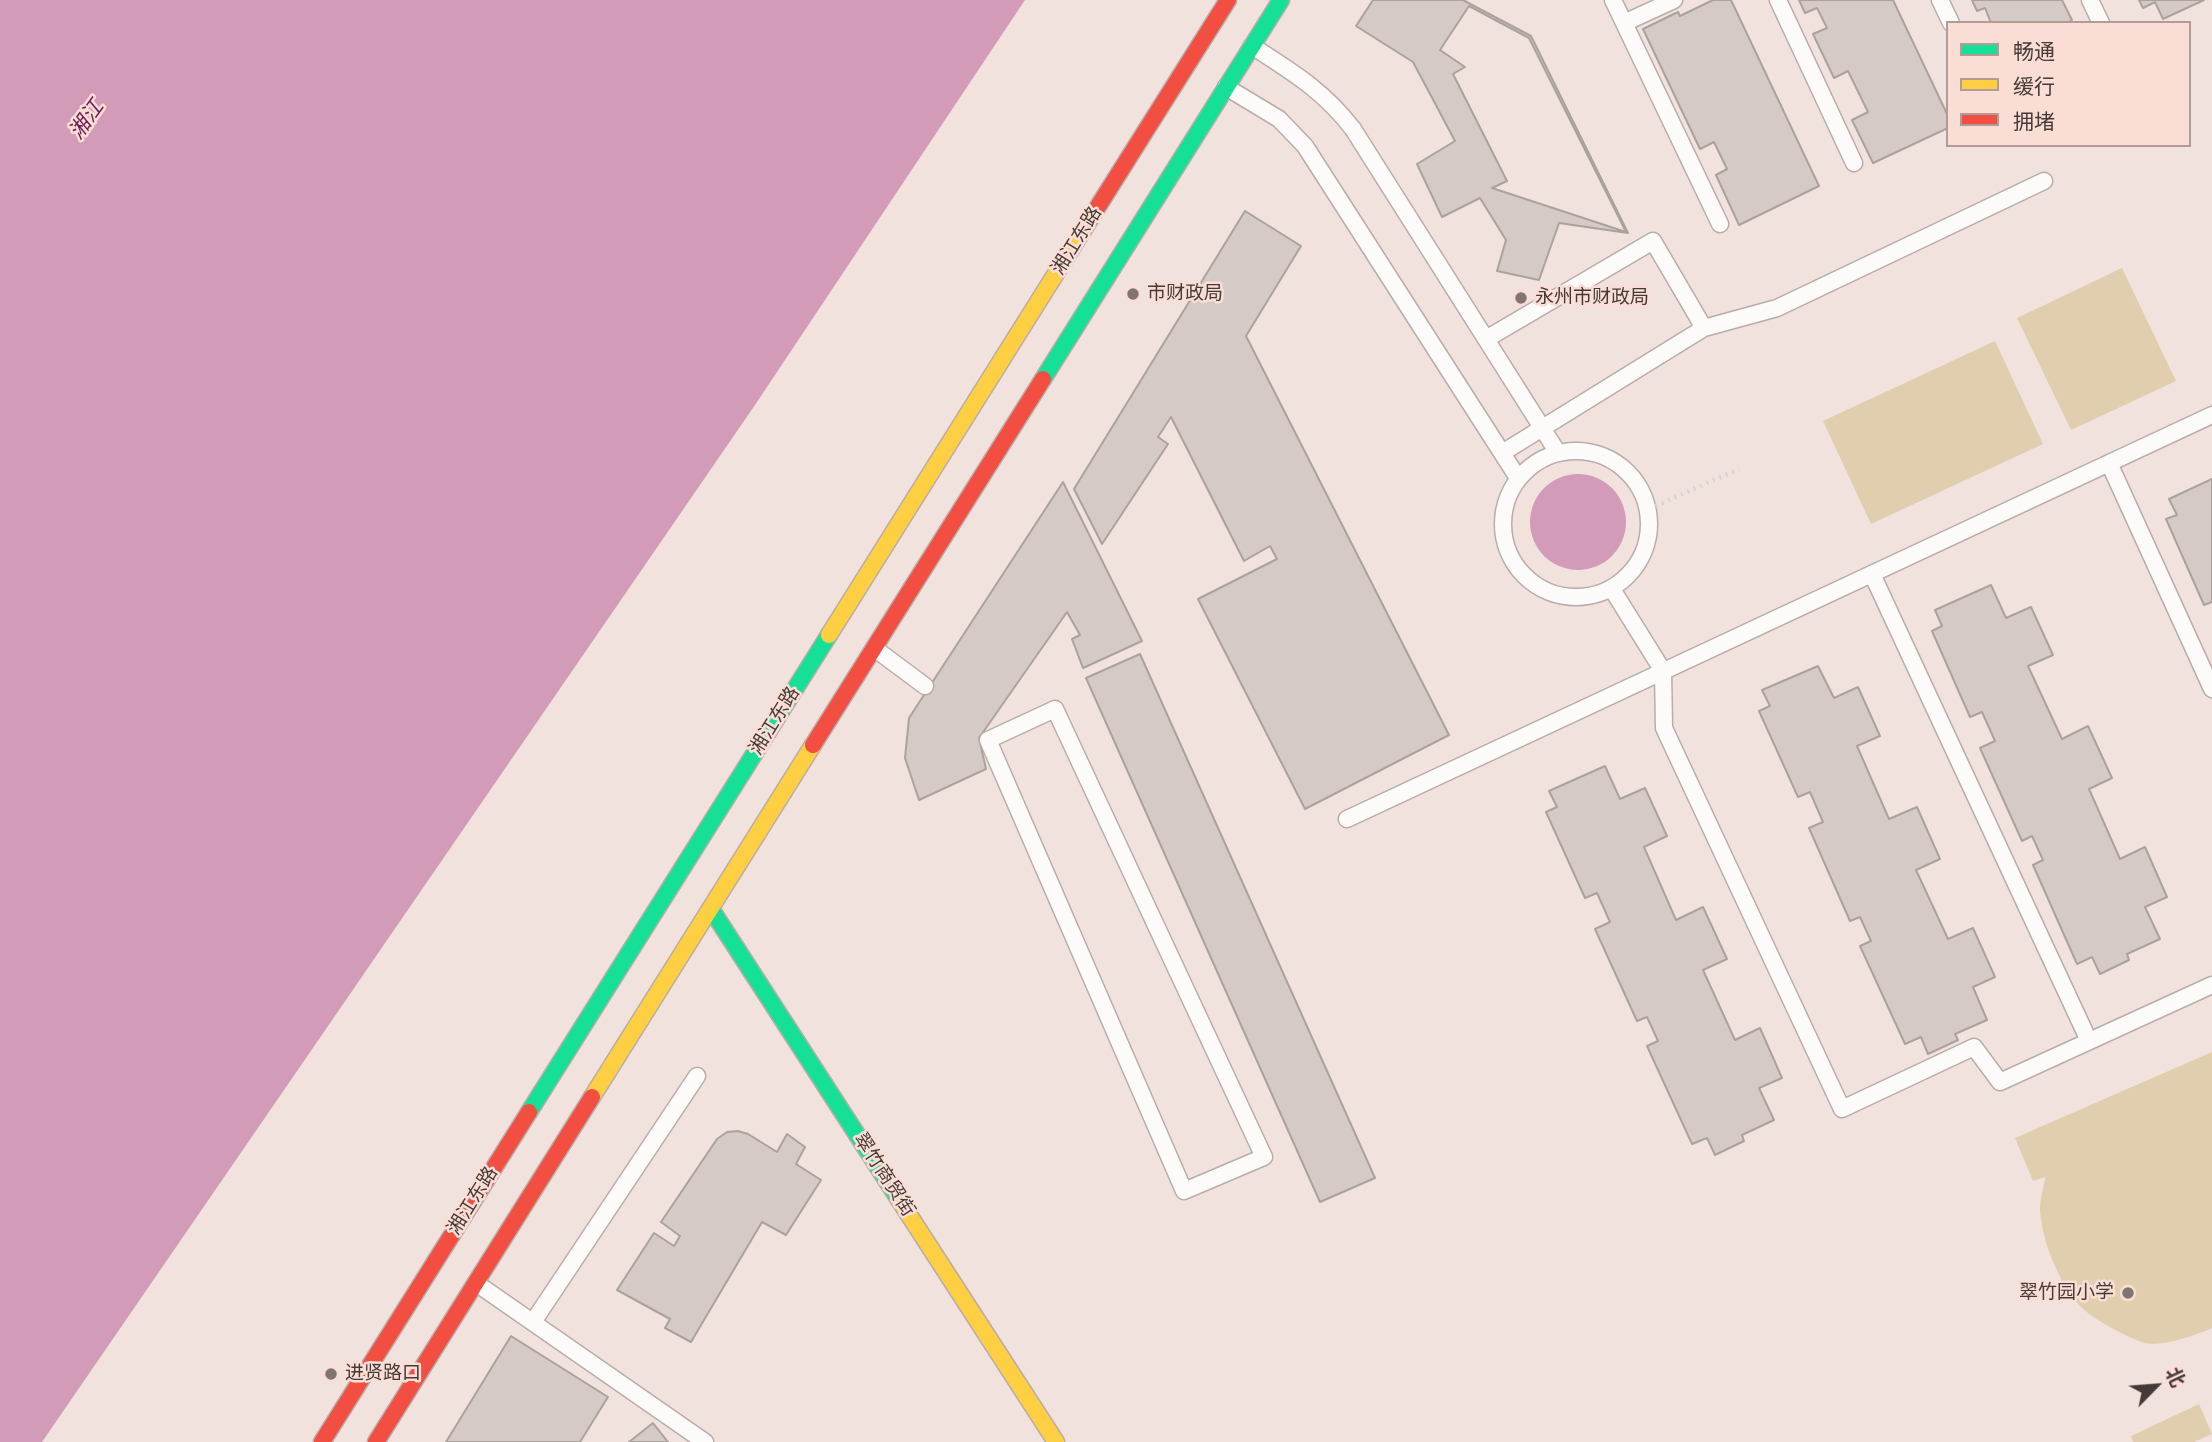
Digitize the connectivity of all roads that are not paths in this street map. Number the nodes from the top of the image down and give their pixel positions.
1 (1228, 0) edge
2 (1281, 0) edge
3 (1613, 0) edge
4 (1674, 0) edge
5 (1778, 0) edge
6 (1940, 0) edge
7 (2090, 0) edge
8 (1950, 21) edge
9 (2100, 21) edge
10 (1624, 23) junction
11 (1252, 46) junction
12 (1226, 87) junction
13 (1854, 163) dead end
14 (2044, 181) dead end
15 (1720, 224) dead end
16 (1704, 328) junction
17 (1486, 339) junction
18 (2212, 415) edge
19 (1543, 428) junction
20 (1502, 453) junction
21 (1558, 453) junction
22 (2109, 463) junction
23 (1518, 478) junction
24 (1872, 574) junction
25 (1612, 589) junction
26 (874, 648) junction
27 (1663, 671) junction
28 (925, 686) dead end
29 (2212, 689) edge
30 (988, 740) joint
31 (1347, 819) dead end
32 (711, 909) junction
33 (2212, 985) edge
34 (2089, 1041) junction
35 (696, 1076) dead end
36 (476, 1283) junction
37 (533, 1322) junction
38 (322, 1442) edge
39 (376, 1442) edge
40 (705, 1442) edge
41 (1056, 1442) edge

1 - 38 main road, 湘江东路
2 - 11 main road
3 - 10 lane
4 - 10 lane
5 - 13 lane
6 - 8 lane
7 - 9 lane
10 - 15 lane
11 - 12 main road
11 - 17 lane
12 - 20 lane
12 - 26 main road
14 - 16 lane
16 - 17 lane
16 - 19 lane
17 - 19 lane
18 - 22 lane
19 - 20 lane
19 - 21 lane
20 - 23 lane
21 - 23 lane
21 - 25 lane
22 - 24 lane
22 - 29 lane
23 - 25 lane
24 - 27 lane
24 - 34 lane
25 - 27 lane
26 - 28 lane
26 - 32 main road
27 - 31 lane
27 - 34 lane
30 - 30 lane
32 - 36 main road
32 - 41 main road, 翠竹商贸街
33 - 34 lane
35 - 37 lane
36 - 37 lane
36 - 39 main road
37 - 40 lane

